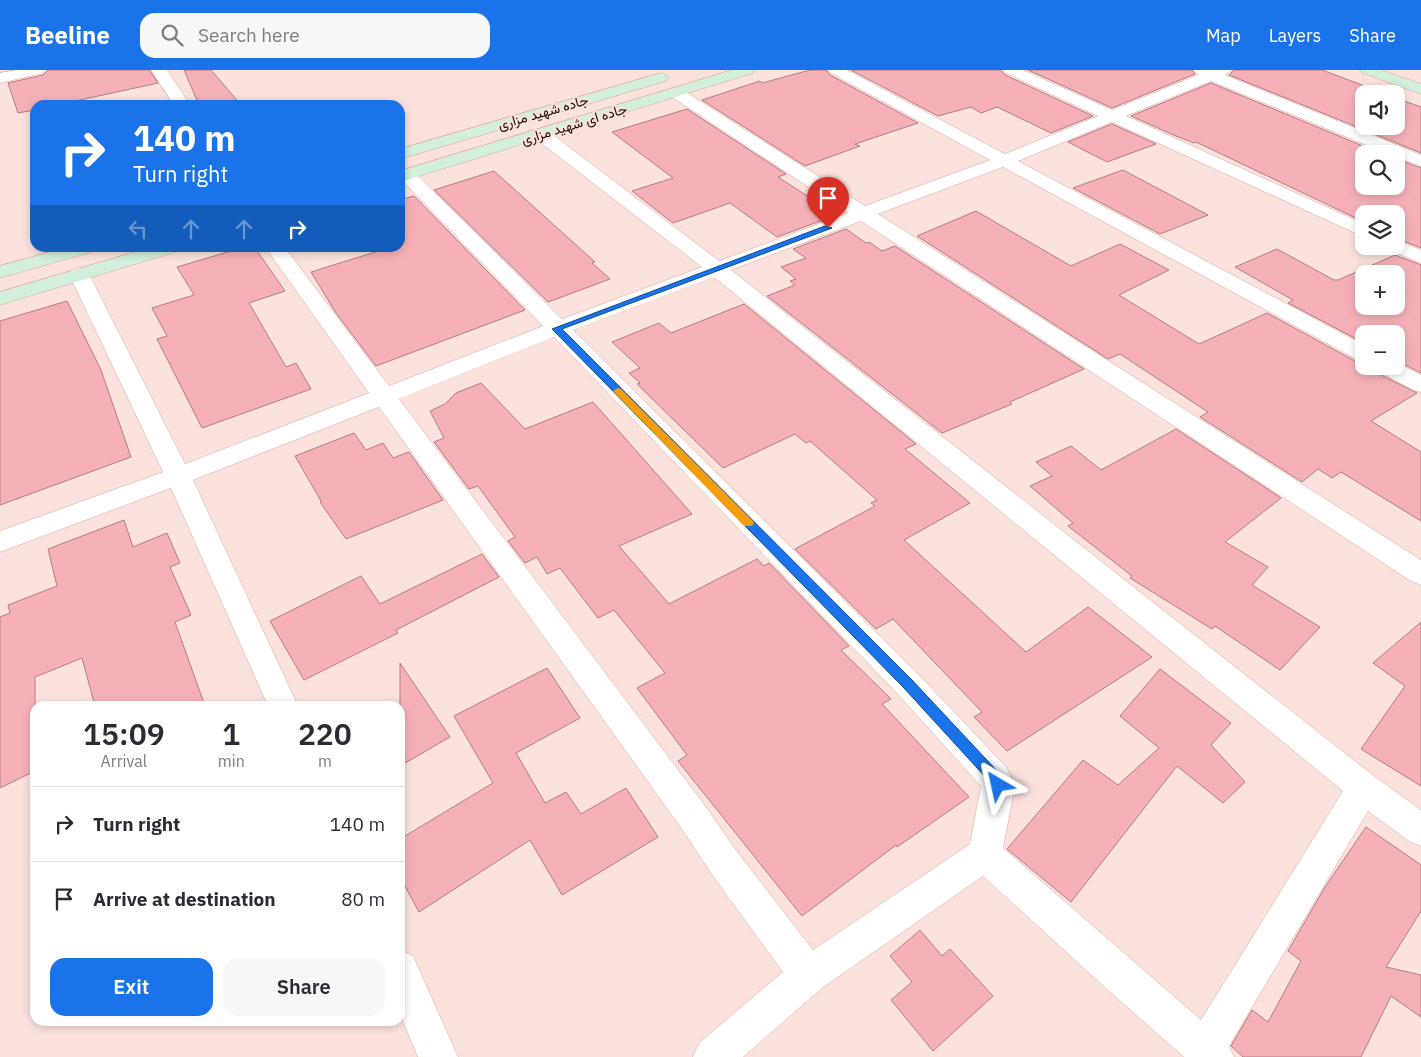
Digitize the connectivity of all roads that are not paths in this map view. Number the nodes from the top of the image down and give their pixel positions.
1 (38, 70) edge
2 (159, 70) edge
3 (748, 70) edge
4 (836, 70) edge
5 (1011, 70) edge
6 (1368, 70) edge
7 (1211, 72) edge
8 (676, 73) dead end
9 (0, 78) edge
10 (1421, 89) edge
11 (675, 92) junction
12 (179, 100) edge
13 (1112, 115) junction
14 (542, 134) junction
15 (405, 153) edge
16 (1003, 161) junction
17 (1421, 161) edge
18 (405, 175) edge
19 (405, 178) edge
20 (865, 214) junction
21 (1355, 227) edge
22 (1405, 250) edge
23 (70, 252) edge
24 (154, 252) edge
25 (278, 252) edge
26 (1421, 257) edge
27 (717, 269) junction
28 (0, 272) edge
29 (79, 274) junction
30 (0, 298) edge
31 (556, 329) junction
32 (1355, 349) edge
33 (1403, 375) edge
34 (1421, 385) edge
35 (383, 395) junction
36 (178, 476) junction
37 (0, 542) edge
38 (1421, 574) edge
39 (281, 701) edge
40 (1363, 788) junction
41 (1421, 830) edge
42 (985, 854) junction
43 (809, 975) junction
44 (405, 981) edge
45 (1210, 1053) edge
46 (438, 1057) edge
47 (713, 1057) edge

1 - 9 street
2 - 12 street
3 - 11 main road, جاده ای شهید مزاری
4 - 16 street
5 - 13 street
6 - 10 main road
7 - 13 street
7 - 17 street
8 - 15 main road, جاده شهید مزاری
11 - 14 main road, جاده ای شهید مزاری
11 - 20 street
13 - 16 street
13 - 21 street
14 - 18 main road, جاده ای شهید مزاری
14 - 27 street
16 - 20 street
16 - 32 street
19 - 31 street
20 - 27 street
20 - 38 street
22 - 26 street
23 - 28 main road
24 - 29 main road
25 - 35 street
27 - 31 street
27 - 40 street
29 - 30 main road
29 - 36 street
31 - 35 street
31 - 42 street
33 - 34 street
35 - 36 street
35 - 43 street
36 - 37 street
36 - 39 street
40 - 41 street
40 - 45 street
42 - 43 street
42 - 45 street
43 - 47 street
44 - 46 street

